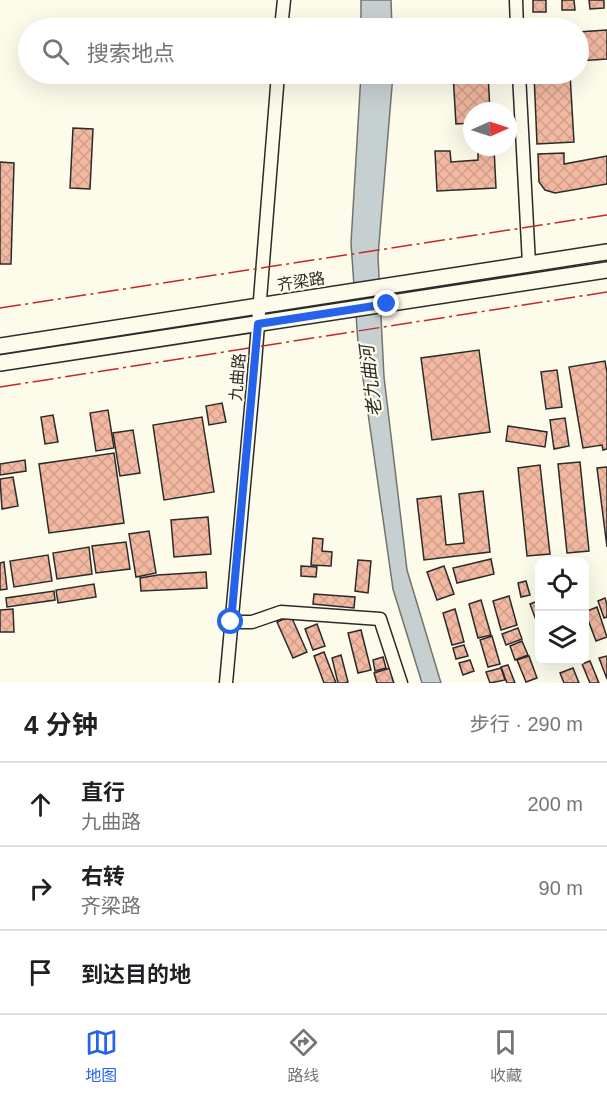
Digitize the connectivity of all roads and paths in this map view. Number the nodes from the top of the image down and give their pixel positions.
1 (284, 0) edge
2 (516, 0) edge
3 (282, 18) edge
4 (517, 18) edge
5 (277, 84) edge
6 (520, 84) edge
7 (607, 252) edge
8 (529, 264) junction
9 (607, 270) edge
10 (260, 306) junction
11 (258, 324) junction
12 (0, 346) edge
13 (0, 363) edge
14 (231, 622) junction
15 (226, 683) edge
16 (401, 683) edge

1 - 3 street
2 - 4 street
5 - 10 street, 九曲路
6 - 8 street
7 - 8 main road, 齐梁路
8 - 10 main road, 齐梁路
9 - 11 main road
10 - 11 street, 九曲路
10 - 12 main road, 齐梁路
11 - 13 main road
11 - 14 street, 九曲路
14 - 15 street, 九曲路
14 - 16 street

